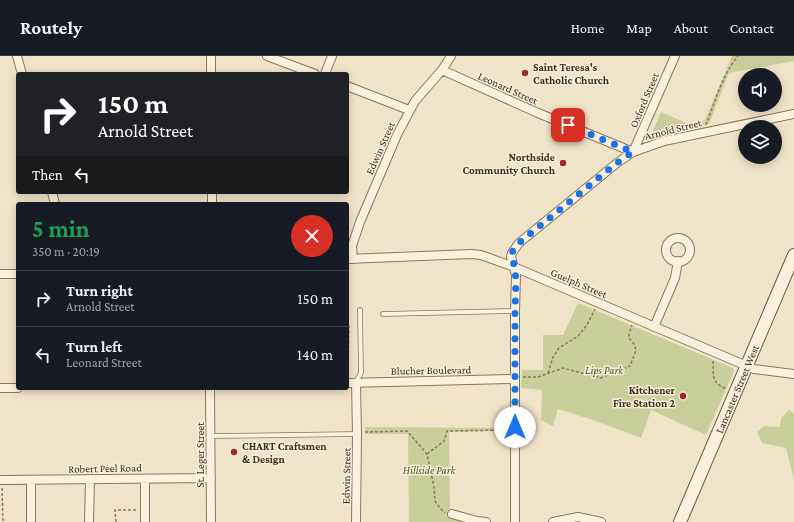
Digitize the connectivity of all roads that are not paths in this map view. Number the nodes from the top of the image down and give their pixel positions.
1 (17, 56) edge
2 (211, 56) edge
3 (267, 56) edge
4 (332, 56) edge
5 (450, 56) edge
6 (675, 56) edge
7 (442, 70) junction
8 (21, 72) edge
9 (211, 72) edge
10 (310, 72) edge
11 (326, 72) edge
12 (349, 87) edge
13 (409, 110) junction
14 (794, 114) edge
15 (633, 152) junction
16 (794, 255) edge
17 (350, 259) edge
18 (678, 262) dead end
19 (514, 267) junction
20 (0, 274) edge
21 (16, 274) edge
22 (360, 310) dead end
23 (515, 311) junction
24 (383, 314) dead end
25 (654, 327) junction
26 (747, 367) junction
27 (794, 374) edge
28 (515, 379) junction
29 (349, 383) edge
30 (356, 383) junction
31 (0, 388) edge
32 (16, 388) edge
33 (210, 390) edge
34 (357, 434) junction
35 (211, 436) junction
36 (145, 478) junction
37 (211, 478) junction
38 (90, 479) junction
39 (31, 480) junction
40 (1, 482) edge
41 (452, 514) road end
42 (31, 522) edge
43 (89, 522) edge
44 (145, 522) edge
45 (211, 522) edge
46 (356, 522) edge
47 (486, 522) edge
48 (515, 522) edge
49 (553, 522) edge
50 (601, 522) edge
51 (680, 522) edge

1 - 8 street
2 - 9 street
3 - 10 street
4 - 11 street
5 - 7 street, Edwin Street
6 - 15 street, Oxford Street
7 - 13 street, Edwin Street
7 - 15 street, Leonard Street
12 - 13 street
13 - 17 street, Edwin Street
14 - 15 street, Arnold Street
15 - 19 street, Arnold Street
16 - 26 main road, Lancaster Street West
17 - 19 street, Guelph Street
18 - 25 street
19 - 23 street, Arnold Street
19 - 25 street, Guelph Street
20 - 21 street
22 - 30 lane
23 - 24 lane
23 - 28 street, Arnold Street
25 - 26 street, Guelph Street
26 - 27 street, Guelph Street
26 - 51 main road, Lancaster Street West
28 - 30 street, Blucher Boulevard
28 - 48 street, Arnold Street
29 - 30 street, Blucher Boulevard
30 - 34 street, Edwin Street
31 - 32 street
33 - 35 street, St. Leger Street
34 - 35 lane
34 - 46 street, Edwin Street
35 - 37 street, St. Leger Street
36 - 37 street, Robert Peel Road
36 - 38 street, Robert Peel Road
36 - 44 street
37 - 45 street, St. Leger Street
38 - 39 street, Robert Peel Road
38 - 43 street
39 - 40 street, Robert Peel Road
39 - 42 street
41 - 47 street
49 - 50 street

